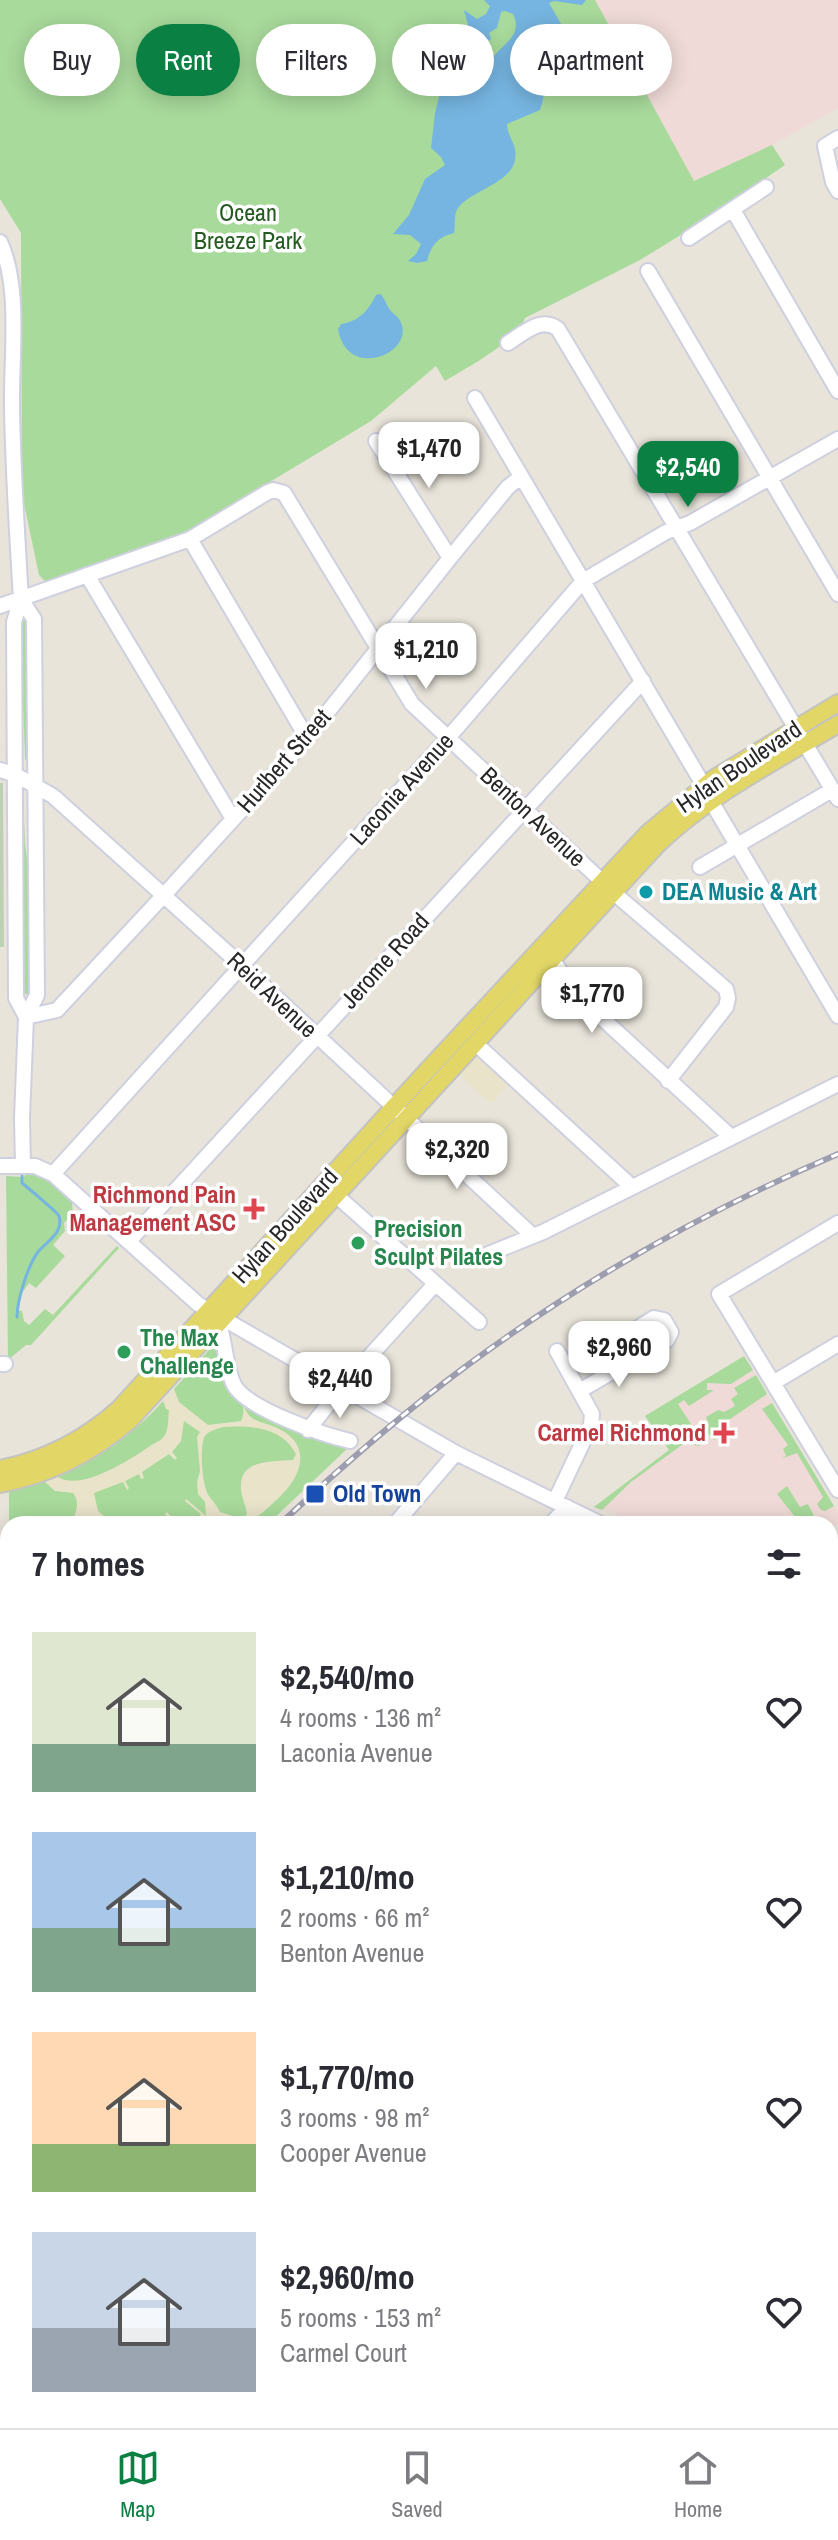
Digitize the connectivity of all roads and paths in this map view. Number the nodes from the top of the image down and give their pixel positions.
1 (838, 138) edge
2 (766, 187) dead end
3 (838, 191) edge
4 (733, 210) junction
5 (689, 238) dead end
6 (0, 242) edge
7 (648, 271) dead end
8 (6, 304) edge
9 (508, 343) dead end
10 (838, 391) edge
11 (475, 398) dead end
12 (6, 407) edge
13 (838, 439) edge
14 (376, 441) dead end
15 (521, 477) junction
16 (771, 478) junction
17 (8, 509) edge
18 (677, 527) junction
19 (190, 539) junction
20 (450, 558) junction
21 (87, 575) junction
22 (583, 581) junction
23 (838, 594) edge
24 (21, 599) junction
25 (0, 606) edge
26 (378, 649) junction
27 (643, 681) junction
28 (838, 703) edge
29 (838, 724) edge
30 (795, 729) junction
31 (307, 738) junction
32 (448, 738) junction
33 (805, 744) junction
34 (0, 770) edge
35 (16, 775) junction
36 (35, 784) junction
37 (704, 786) junction
38 (835, 795) edge
39 (711, 801) junction
40 (524, 809) junction
41 (233, 819) junction
42 (738, 844) junction
43 (700, 867) dead end
44 (608, 886) junction
45 (164, 895) junction
46 (552, 959) junction
47 (241, 965) junction
48 (838, 1016) edge
49 (26, 1017) junction
50 (317, 1035) junction
51 (475, 1043) junction
52 (668, 1081) junction
53 (838, 1084) edge
54 (400, 1113) junction
55 (731, 1137) junction
56 (0, 1166) edge
57 (23, 1166) junction
58 (53, 1174) junction
59 (632, 1187) junction
60 (337, 1196) junction
61 (838, 1223) edge
62 (533, 1236) junction
63 (129, 1241) junction
64 (481, 1257) dead end
65 (435, 1284) junction
66 (208, 1310) junction
67 (222, 1322) junction
68 (479, 1322) dead end
69 (838, 1344) edge
70 (557, 1351) dead end
71 (637, 1356) dead end
72 (773, 1383) junction
73 (342, 1387) junction
74 (581, 1390) junction
75 (308, 1430) junction
76 (350, 1441) dead end
77 (456, 1453) junction
78 (832, 1465) edge
79 (0, 1469) edge
80 (0, 1484) edge
81 (838, 1490) edge
82 (561, 1504) junction
83 (402, 1516) edge
84 (555, 1516) edge
85 (585, 1516) edge

1 - 3 street
2 - 4 street
4 - 5 street
4 - 10 street
6 - 8 street
7 - 16 street
8 - 12 street
9 - 18 street
11 - 15 street
12 - 17 street
13 - 16 street, Laconia Avenue
14 - 20 street
15 - 20 street, Hurlbert Street
15 - 22 street
16 - 18 street, Laconia Avenue
16 - 23 street
17 - 24 street
18 - 22 street, Laconia Avenue
18 - 30 street
19 - 21 street
19 - 26 street, Benton Avenue
19 - 31 street
20 - 26 street, Hurlbert Street
21 - 24 street
21 - 41 street
22 - 27 street
22 - 32 street, Laconia Avenue
24 - 25 street
24 - 35 street
24 - 36 street
26 - 31 street, Hurlbert Street
26 - 32 street, Benton Avenue
27 - 37 street
27 - 40 street, Jerome Road
28 - 30 main road, Hylan Boulevard
29 - 33 main road, Hylan Boulevard
30 - 33 street
30 - 37 main road, Hylan Boulevard
31 - 41 street, Hurlbert Street
32 - 40 street, Benton Avenue
32 - 47 street, Laconia Avenue
33 - 38 street
33 - 39 main road, Hylan Boulevard
34 - 35 street, Reid Avenue
35 - 36 street, Reid Avenue
35 - 49 street
36 - 45 street, Reid Avenue
36 - 49 street
37 - 44 main road, Hylan Boulevard
38 - 42 street
39 - 42 street
39 - 44 main road, Hylan Boulevard
40 - 44 street, Benton Avenue
40 - 50 street, Jerome Road
41 - 45 street, Hurlbert Street
42 - 43 street
42 - 48 street
44 - 46 main road, Hylan Boulevard
44 - 52 street, Benton Avenue
44 - 54 main road, Hylan Boulevard
45 - 47 street, Reid Avenue
45 - 49 street, Hurlbert Street
46 - 51 main road, Hylan Boulevard
46 - 52 street
47 - 50 street, Reid Avenue
47 - 58 street, Laconia Avenue
49 - 57 street
50 - 54 street, Reid Avenue
50 - 63 street, Jerome Road
51 - 54 main road, Hylan Boulevard
51 - 59 street
52 - 55 street
53 - 55 street
54 - 60 main road, Hylan Boulevard
54 - 62 street, Reid Avenue
54 - 66 main road, Hylan Boulevard
55 - 59 street
56 - 57 street
57 - 58 street
58 - 63 street
59 - 62 street
60 - 65 street
60 - 67 main road, Hylan Boulevard
61 - 72 street
62 - 64 street
63 - 66 street
65 - 68 street
65 - 73 street
66 - 67 street
66 - 79 main road, Hylan Boulevard
67 - 73 street
67 - 75 street
67 - 80 main road, Hylan Boulevard
69 - 72 street
70 - 74 street
71 - 74 street
72 - 78 street
73 - 75 street
73 - 77 street
74 - 82 street
75 - 76 street
77 - 82 street
77 - 83 street
78 - 81 street
82 - 84 street
82 - 85 street

